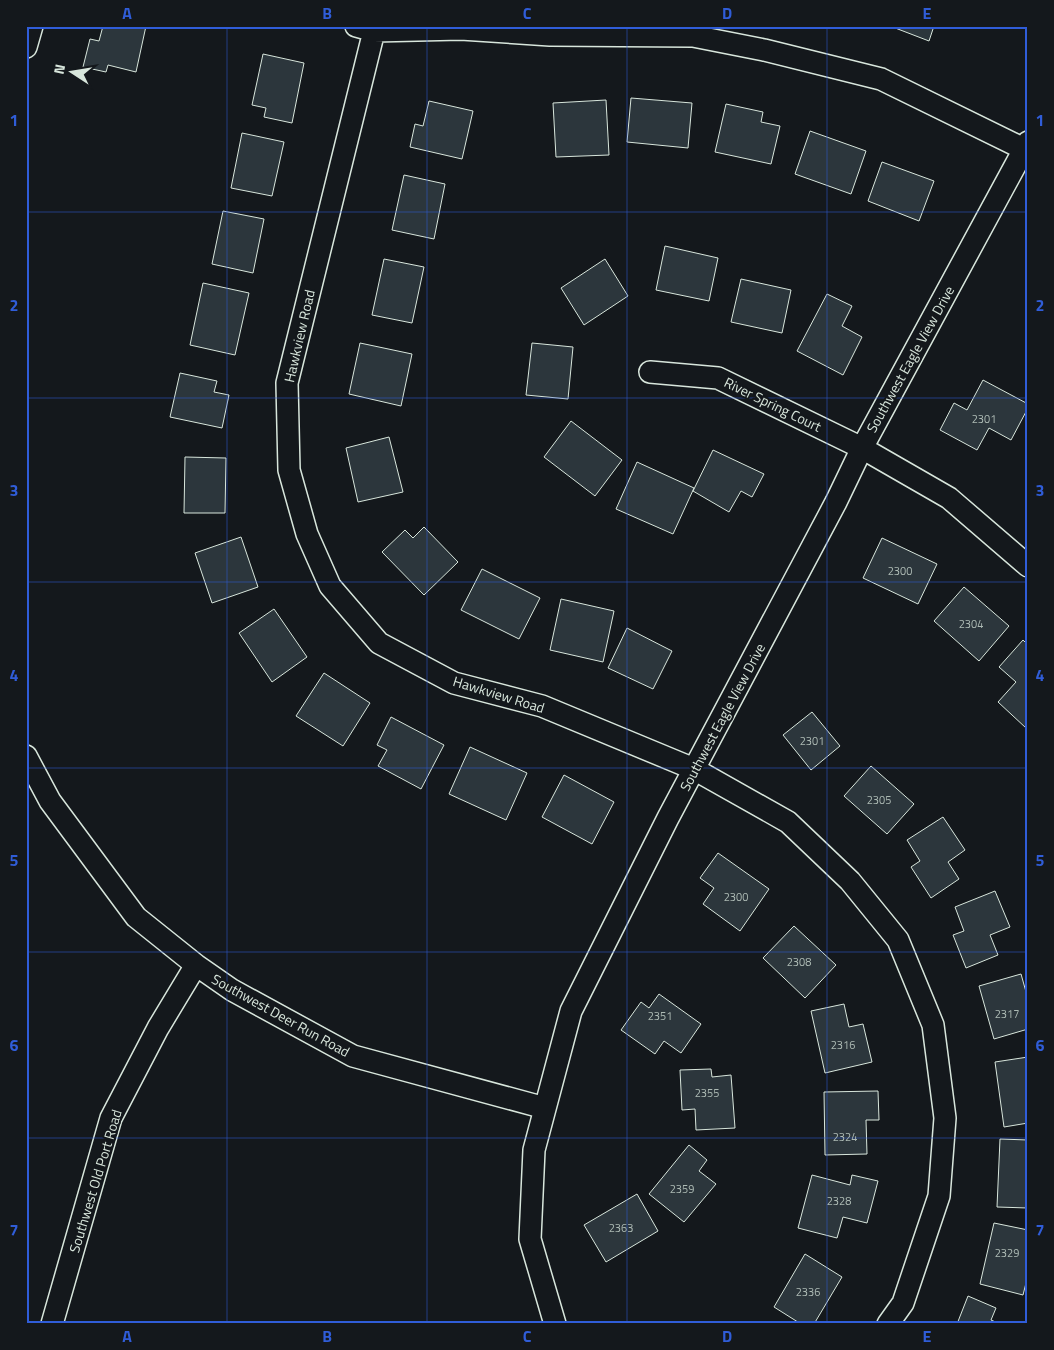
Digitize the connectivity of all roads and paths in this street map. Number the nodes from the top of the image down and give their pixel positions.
1 (32, 26) edge
2 (365, 29) edge
3 (26, 47) edge
4 (1027, 147) edge
5 (650, 372) dead end
6 (862, 448) junction
7 (1028, 566) edge
8 (26, 756) edge
9 (694, 769) junction
10 (196, 965) junction
11 (545, 1108) junction
12 (52, 1324) edge
13 (556, 1324) edge
14 (888, 1324) edge

1 - 3 street
2 - 4 street
2 - 9 street, Hawkview Road
4 - 6 street, Southwest Eagle View Drive
5 - 6 street, River Spring Court
6 - 7 street, River Spring Court
6 - 9 street, Southwest Eagle View Drive
8 - 10 street, Southwest Deer Run Road
9 - 11 street, Southwest Eagle View Drive
9 - 14 street, Hawkview Road
10 - 11 street, Southwest Deer Run Road
10 - 12 street, Southwest Old Port Road
11 - 13 street, Southwest Eagle View Drive

